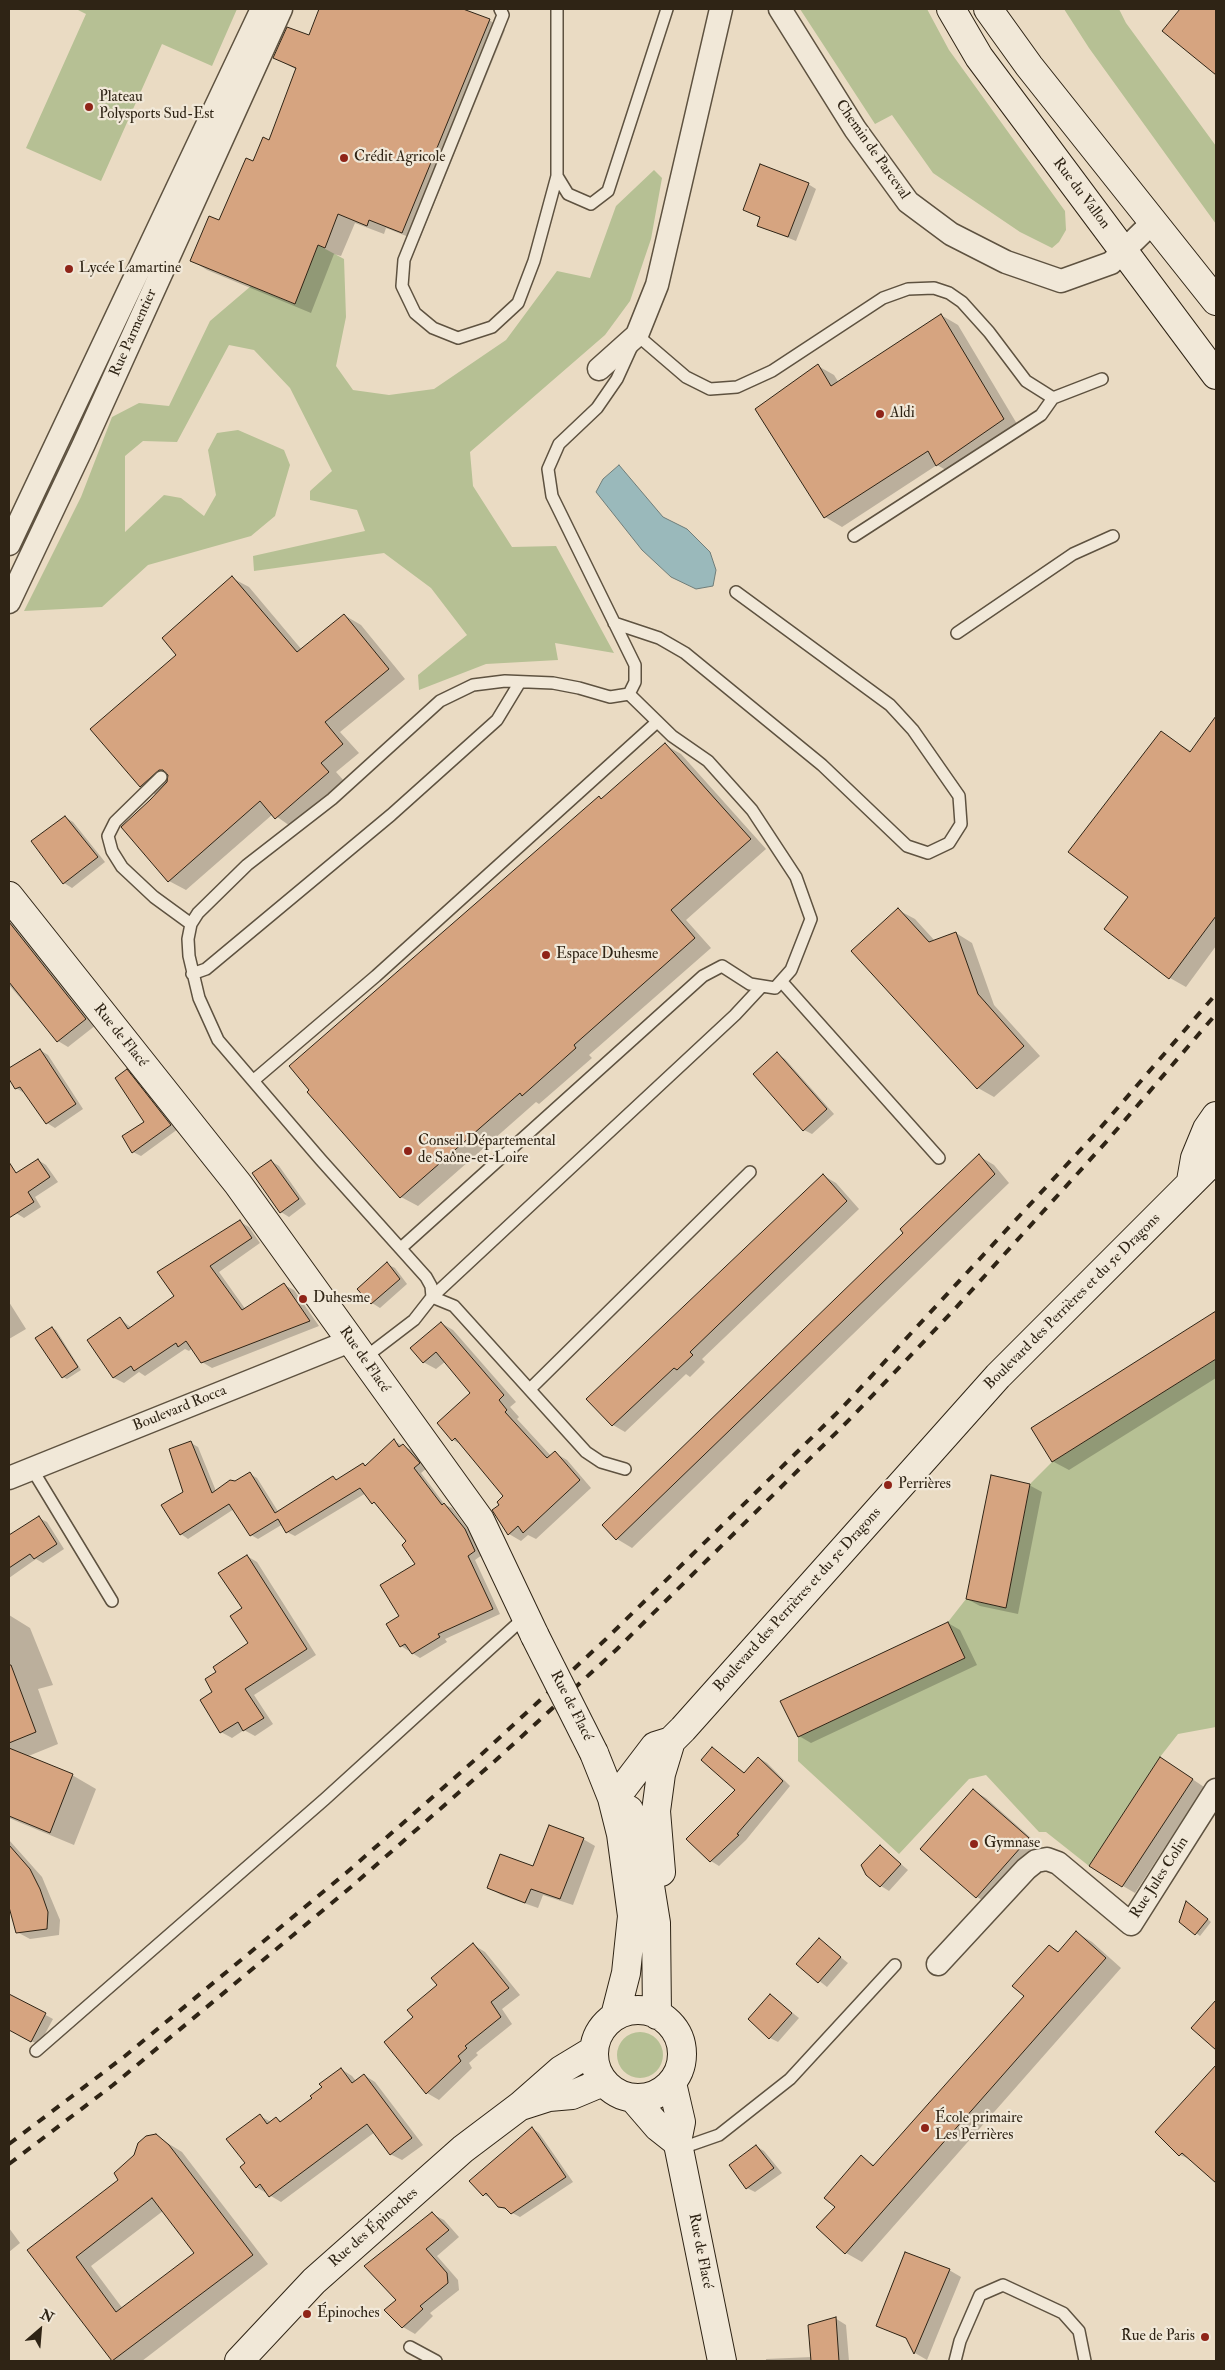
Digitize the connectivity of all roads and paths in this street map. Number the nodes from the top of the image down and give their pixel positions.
1 (262, 9) edge
2 (281, 9) edge
3 (500, 9) edge
4 (557, 9) edge
5 (667, 9) edge
6 (721, 9) edge
7 (780, 9) edge
8 (950, 9) edge
9 (988, 9) edge
10 (557, 176) junction
11 (1153, 222) junction
12 (1123, 250) junction
13 (1216, 302) edge
14 (637, 335) junction
15 (598, 369) dead end
16 (1216, 375) edge
17 (1102, 379) dead end
18 (1053, 398) junction
19 (854, 536) dead end
20 (1113, 536) dead end
21 (9, 544) edge
22 (736, 592) dead end
23 (9, 602) edge
24 (614, 623) junction
25 (957, 634) dead end
26 (520, 682) junction
27 (629, 694) junction
28 (657, 722) junction
29 (161, 777) dead end
30 (9, 896) edge
31 (191, 924) junction
32 (192, 974) junction
33 (781, 982) junction
34 (762, 986) junction
35 (254, 1080) junction
36 (1216, 1116) edge
37 (939, 1158) dead end
38 (1216, 1158) edge
39 (750, 1172) dead end
40 (1204, 1180) edge
41 (401, 1248) junction
42 (432, 1297) junction
43 (357, 1350) junction
44 (530, 1389) junction
45 (32, 1469) junction
46 (625, 1469) dead end
47 (9, 1478) edge
48 (112, 1601) dead end
49 (531, 1625) junction
50 (671, 1740) junction
51 (1216, 1790) edge
52 (618, 1793) junction
53 (656, 1923) junction
54 (938, 1964) dead end
55 (895, 1965) dead end
56 (657, 2014) junction
57 (615, 2016) junction
58 (594, 2050) junction
59 (36, 2051) dead end
60 (603, 2082) junction
61 (672, 2083) junction
62 (633, 2098) junction
63 (520, 2106) junction
64 (678, 2145) junction
65 (410, 2347) dead end
66 (239, 2361) edge
67 (436, 2361) edge
68 (722, 2361) edge
69 (955, 2361) edge
70 (1085, 2361) edge

1 - 21 street, Rue Parmentier
2 - 23 street, Rue Parmentier
3 - 10 lane
4 - 10 lane
5 - 10 lane
6 - 14 street
7 - 12 street, Chemin de Parceval
8 - 12 main road, Rue du Vallon
9 - 11 main road
11 - 12 street, Chemin de Parceval
11 - 13 main road
12 - 16 main road, Rue du Vallon
14 - 15 street
14 - 18 lane
14 - 24 lane
17 - 18 lane
18 - 19 lane
20 - 25 lane
22 - 24 lane
24 - 27 lane
26 - 27 lane
26 - 31 lane
26 - 32 lane
27 - 28 lane
28 - 33 lane
28 - 35 lane
29 - 31 lane
30 - 43 main road, Rue de Flacé
31 - 32 lane
32 - 35 lane
33 - 34 lane
33 - 37 lane
34 - 41 lane
34 - 42 lane
35 - 41 lane
36 - 40 main road
38 - 40 main road, Boulevard des Perrières et du 5e Dragons
39 - 44 lane
40 - 50 main road, Boulevard des Perrières et du 5e Dragons
41 - 42 lane
42 - 43 lane
42 - 44 lane
43 - 45 street, Boulevard Rocca
43 - 49 main road, Rue de Flacé
44 - 46 lane
45 - 47 street, Boulevard Rocca
45 - 48 lane
49 - 52 main road, Rue de Flacé, bridge
49 - 59 lane
50 - 52 main road, Boulevard des Perrières et du 5e Dragons
50 - 53 main road, Rue de Flacé
51 - 54 street, Rue Jules Colin
52 - 53 main road, Rue de Flacé
52 - 57 main road, Rue de Flacé
53 - 56 main road, Rue de Flacé
55 - 64 lane
56 - 57 main road
56 - 61 main road
57 - 58 main road, Rue de Flacé
58 - 60 main road
58 - 63 main road, Rue des Épinoches
60 - 62 main road
60 - 63 main road, Rue des Épinoches
61 - 62 main road
61 - 64 main road, Rue de Flacé
62 - 64 main road
63 - 66 main road, Rue des Épinoches
64 - 68 main road, Rue de Flacé
65 - 67 lane
69 - 70 lane

